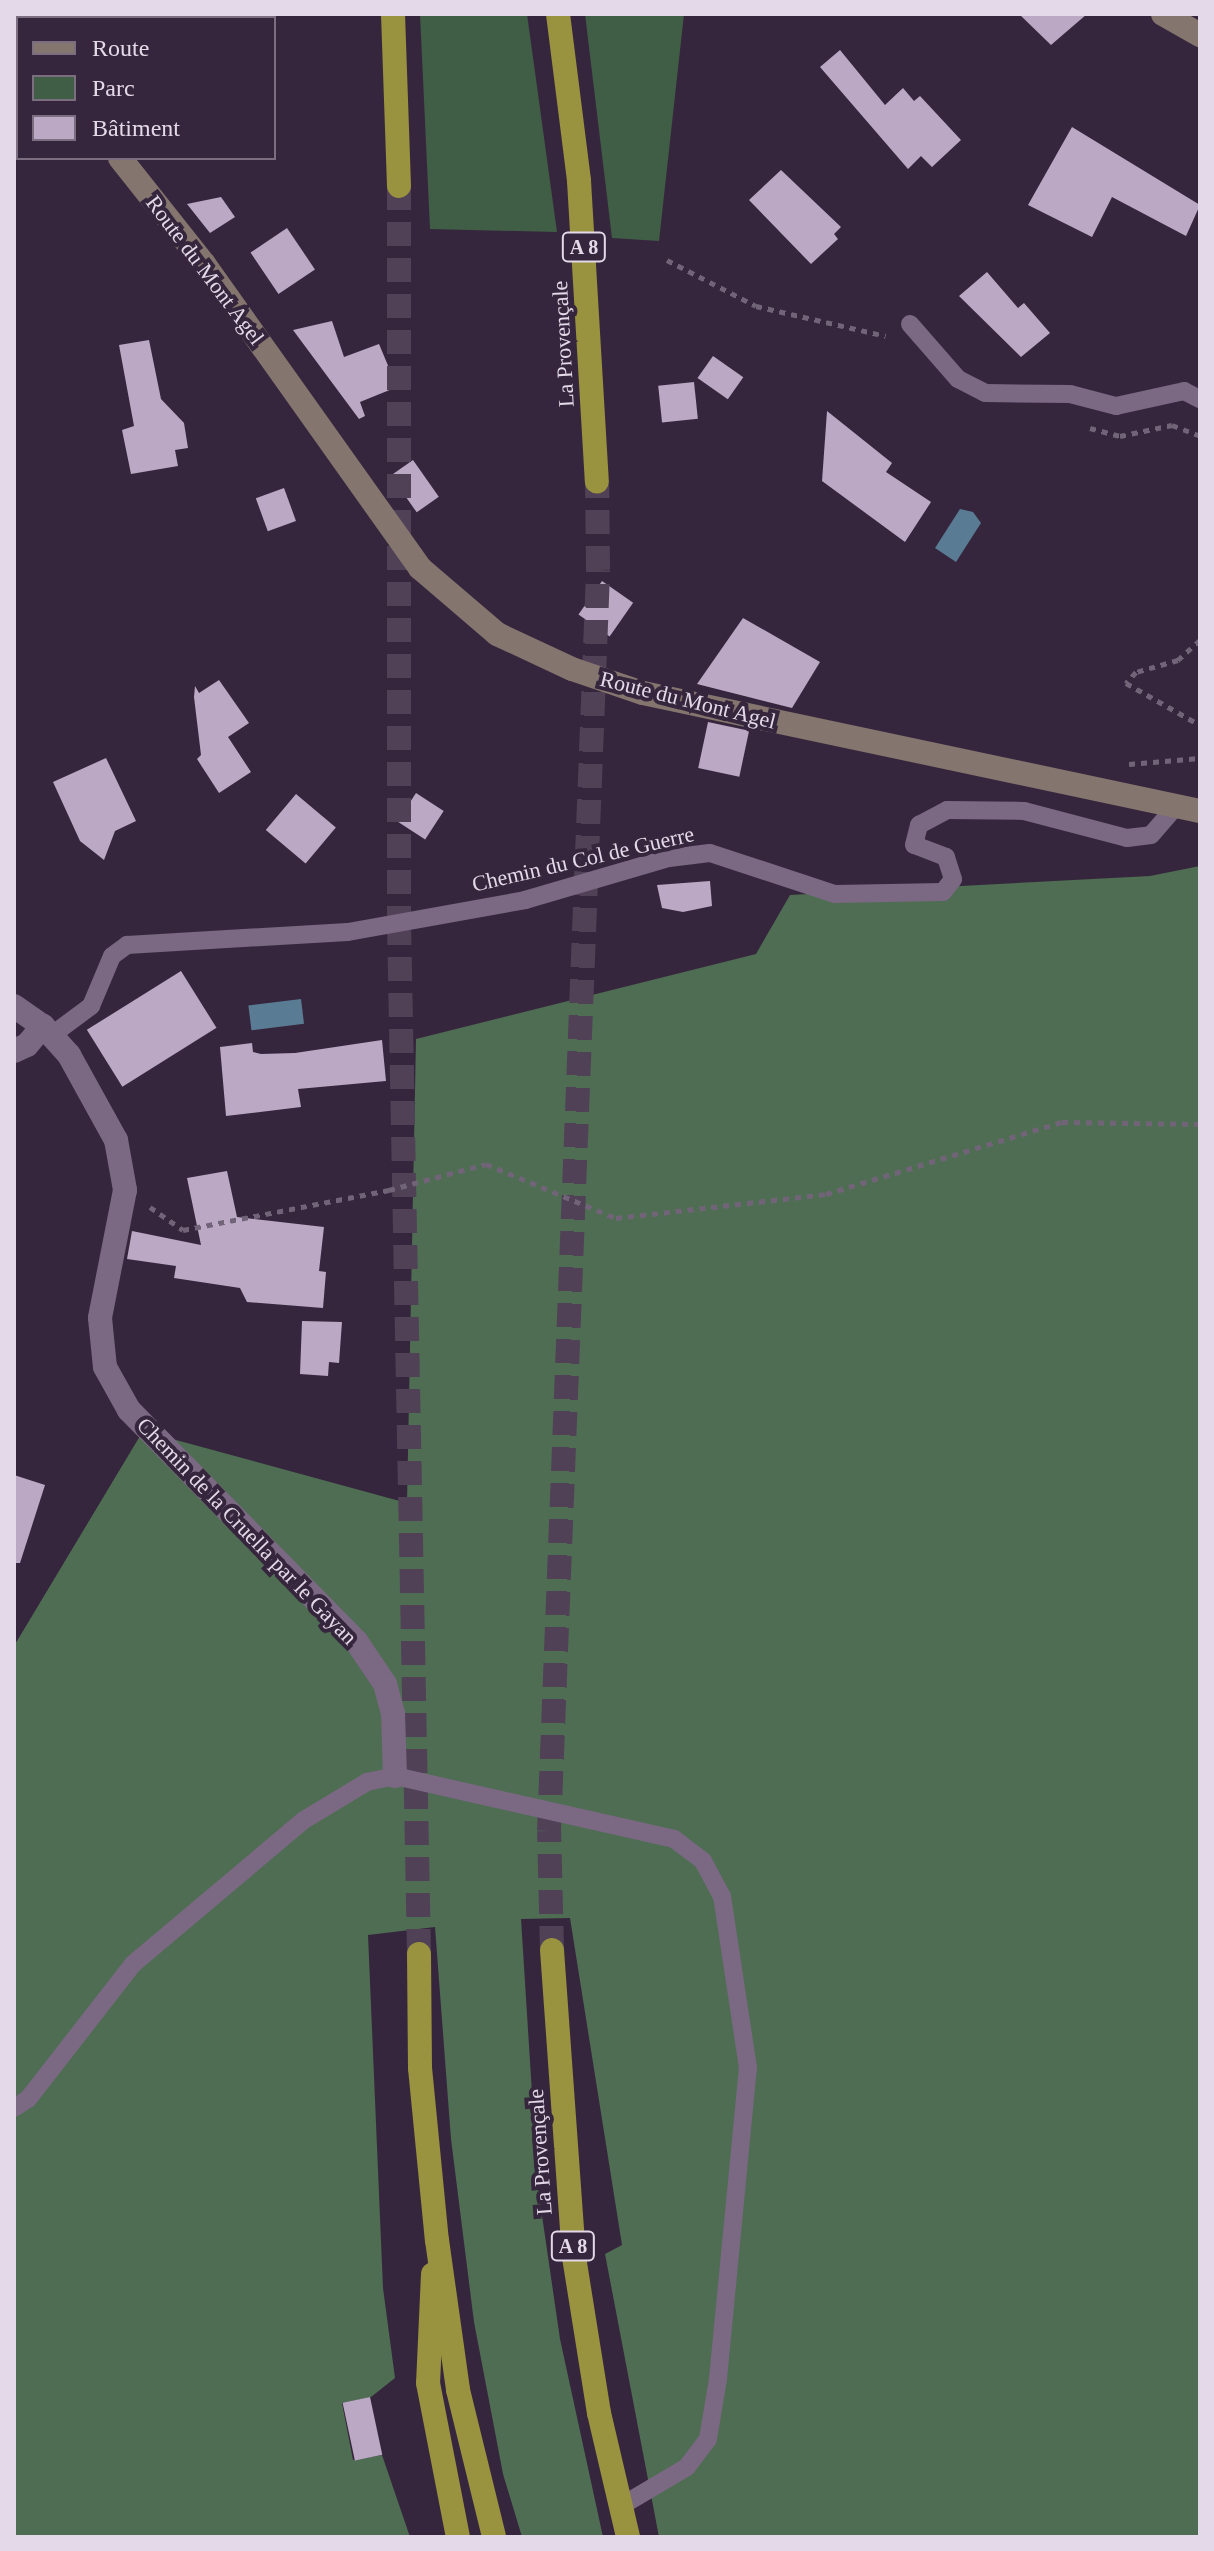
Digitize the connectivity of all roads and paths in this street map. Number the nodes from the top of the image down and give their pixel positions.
1 (393, 14) edge
2 (558, 14) edge
3 (122, 160) edge
4 (399, 186) tunnel mouth
5 (910, 324) dead end
6 (1200, 399) edge
7 (597, 481) tunnel mouth
8 (1200, 640) edge
9 (1200, 725) edge
10 (1174, 809) junction
11 (1200, 811) edge
12 (14, 1006) edge
13 (48, 1030) junction
14 (14, 1051) edge
15 (1200, 1124) edge
16 (125, 1190) junction
17 (395, 1776) junction
18 (552, 1950) tunnel mouth
19 (419, 1954) tunnel mouth
20 (14, 2108) edge
21 (437, 2240) junction
22 (621, 2506) junction
23 (458, 2537) edge
24 (494, 2537) edge
25 (628, 2537) edge

1 - 4 highway
2 - 7 highway, La Provençale / A 8
3 - 10 street, Route du Mont Agel
5 - 6 lane
8 - 9 path
10 - 11 street, Route du Mont Agel
10 - 13 lane, Chemin du Col de Guerre
12 - 13 street, Chemin de la Cruella par le Gayan
13 - 14 street
13 - 16 street, Chemin de la Cruella par le Gayan
15 - 16 path
16 - 17 street, Chemin de la Cruella par le Gayan
17 - 20 lane
17 - 22 lane
18 - 22 highway, La Provençale / A 8
19 - 21 highway
21 - 23 highway
21 - 24 highway
22 - 25 highway, La Provençale / A 8

